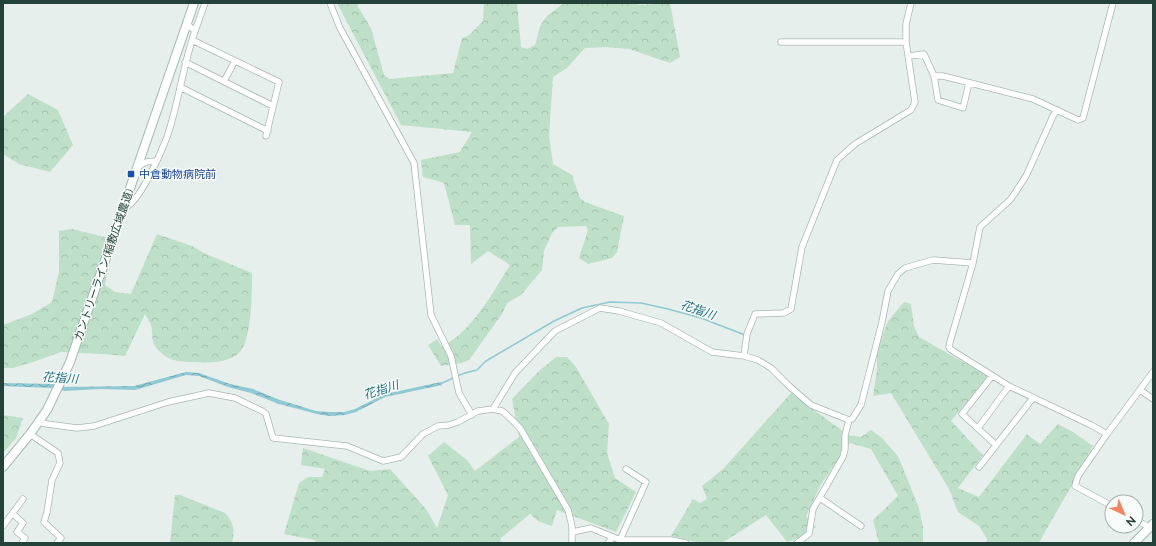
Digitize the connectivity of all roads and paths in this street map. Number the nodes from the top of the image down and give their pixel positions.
1 (194, 3) edge
2 (205, 3) edge
3 (330, 3) edge
4 (911, 3) edge
5 (1113, 3) edge
6 (187, 24) junction
7 (195, 31) junction
8 (192, 40) junction
9 (781, 42) dead end
10 (906, 42) junction
11 (909, 56) junction
12 (235, 61) junction
13 (185, 62) junction
14 (934, 76) junction
15 (224, 81) junction
16 (969, 83) junction
17 (180, 87) junction
18 (274, 106) junction
19 (1057, 110) junction
20 (156, 161) junction
21 (137, 167) junction
22 (124, 208) junction
23 (973, 263) junction
24 (744, 356) junction
25 (1153, 372) edge
26 (992, 376) junction
27 (1009, 386) junction
28 (1140, 390) junction
29 (1033, 398) junction
30 (1153, 400) edge
31 (492, 409) junction
32 (472, 414) junction
33 (849, 420) junction
34 (39, 422) junction
35 (978, 428) junction
36 (30, 434) junction
37 (1107, 434) junction
38 (996, 445) junction
39 (3, 467) edge
40 (979, 467) dead end
41 (626, 469) dead end
42 (820, 498) junction
43 (23, 500) dead end
44 (1104, 502) edge
45 (12, 514) junction
46 (3, 526) edge
47 (861, 526) dead end
48 (1151, 526) edge
49 (573, 532) junction
50 (613, 536) junction
51 (620, 540) junction
52 (643, 542) edge
53 (22, 543) edge
54 (57, 543) edge
55 (572, 543) edge
56 (608, 543) edge
57 (686, 543) edge
58 (798, 543) edge
59 (1134, 543) edge

1 - 6 street, カントリーライン(稲敷広域農道)
2 - 7 street
3 - 32 street
4 - 10 street
5 - 19 street
6 - 7 street
6 - 21 street, カントリーライン(稲敷広域農道)
7 - 8 street
8 - 12 street
8 - 13 street
9 - 10 street
10 - 11 street
11 - 14 street
11 - 24 street
12 - 15 street
12 - 18 street
13 - 15 street
13 - 17 street
14 - 16 street
14 - 16 street
15 - 18 street
16 - 19 street
17 - 18 street
17 - 20 street
19 - 23 street
20 - 21 street
20 - 22 street
21 - 22 street, カントリーライン(稲敷広域農道)
22 - 34 street, カントリーライン(稲敷広域農道)
23 - 26 street
23 - 33 street
24 - 31 street
24 - 33 street
25 - 28 street
26 - 27 street
26 - 35 street
27 - 29 street
27 - 35 street
28 - 30 street
28 - 37 street
29 - 37 street
29 - 38 street
31 - 32 street
31 - 49 street
32 - 34 street
33 - 42 street
34 - 36 street, カントリーライン(稲敷広域農道)
35 - 38 street
36 - 39 street, カントリーライン(稲敷広域農道)
36 - 54 street
37 - 44 street
38 - 40 street
41 - 51 street
42 - 47 street
42 - 58 street
43 - 45 street
45 - 46 street
45 - 53 street
48 - 59 street
49 - 50 street
49 - 55 street
50 - 51 street
50 - 56 street
51 - 52 street
52 - 57 street

